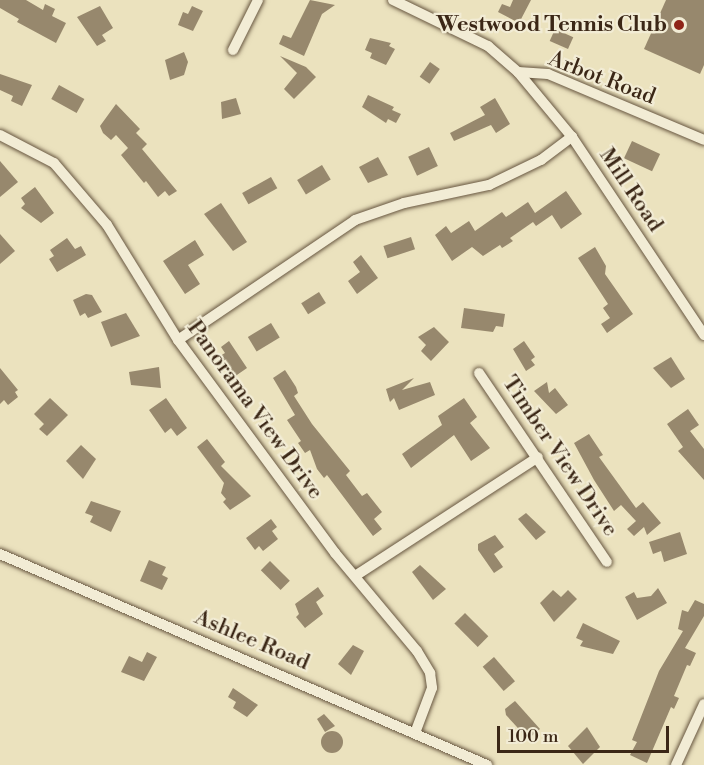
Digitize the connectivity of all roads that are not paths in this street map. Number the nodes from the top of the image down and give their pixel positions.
1 (258, 0) edge
2 (393, 0) edge
3 (233, 50) dead end
4 (518, 72) junction
5 (0, 135) edge
6 (572, 137) junction
7 (704, 140) edge
8 (704, 335) edge
9 (178, 340) junction
10 (479, 373) dead end
11 (538, 457) junction
12 (0, 554) edge
13 (607, 562) dead end
14 (355, 576) junction
15 (704, 704) edge
16 (415, 733) junction
17 (487, 765) edge
18 (676, 765) edge

1 - 3 street
2 - 4 street, Arbot Road
4 - 6 street, Mill Road
4 - 7 street, Arbot Road
5 - 9 street, Panorama View Drive
6 - 8 street, Mill Road
6 - 9 street
9 - 14 street, Panorama View Drive
10 - 11 street, Timber View Drive
11 - 13 street, Timber View Drive
11 - 14 street
12 - 16 street, Ashlee Road
14 - 16 street, Panorama View Drive
15 - 18 street
16 - 17 street, Ashlee Road

